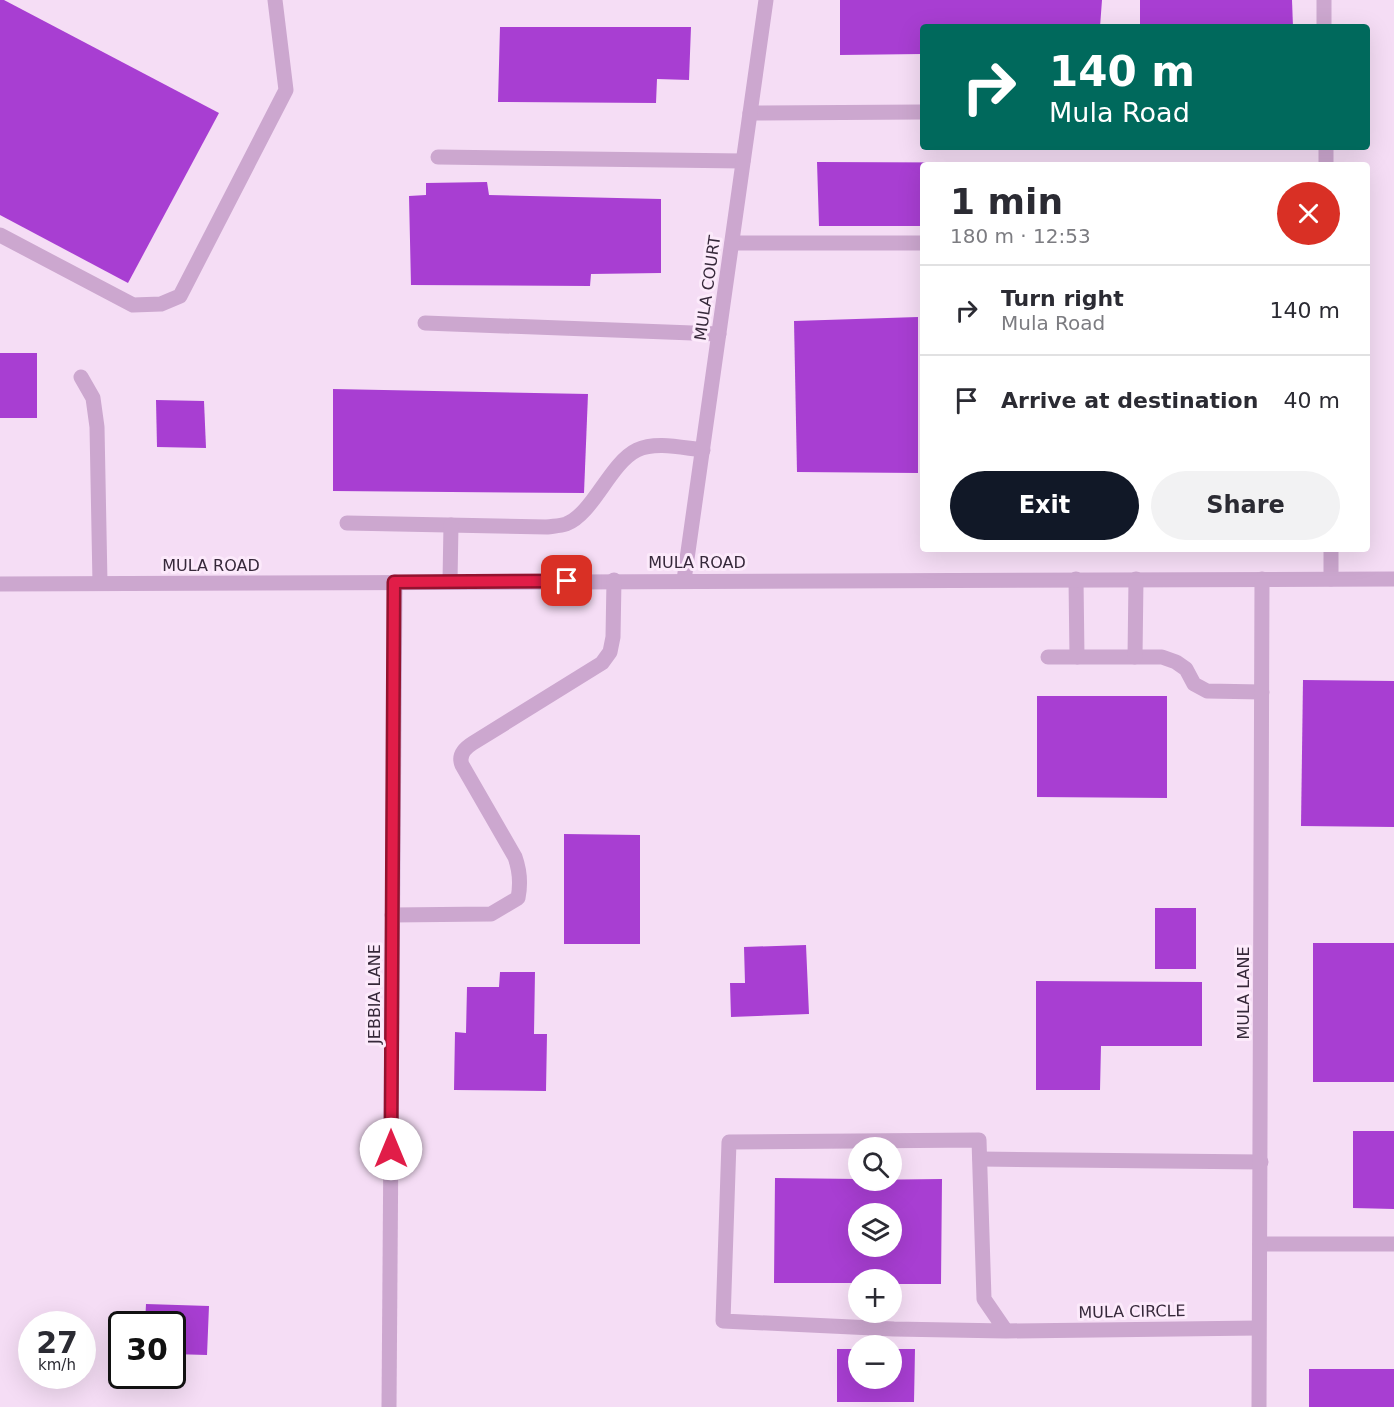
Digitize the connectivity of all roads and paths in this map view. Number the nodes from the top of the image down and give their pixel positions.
1 (275, 0) edge
2 (766, 0) edge
3 (1324, 0) edge
4 (1324, 24) edge
5 (920, 112) edge
6 (750, 113) junction
7 (438, 157) dead end
8 (743, 161) junction
9 (0, 235) edge
10 (732, 243) junction
11 (920, 243) edge
12 (425, 323) dead end
13 (719, 334) junction
14 (81, 377) dead end
15 (703, 450) junction
16 (347, 523) dead end
17 (451, 525) junction
18 (1331, 552) edge
19 (1076, 579) junction
20 (1136, 579) junction
21 (1262, 579) junction
22 (1331, 579) junction
23 (1394, 579) edge
24 (614, 580) junction
25 (684, 580) junction
26 (450, 581) junction
27 (394, 582) junction
28 (100, 583) junction
29 (0, 584) edge
30 (1048, 657) dead end
31 (1077, 657) junction
32 (1134, 657) junction
33 (1262, 692) junction
34 (392, 915) junction
35 (980, 1159) junction
36 (1261, 1162) junction
37 (1260, 1244) junction
38 (1394, 1244) edge
39 (1258, 1328) junction
40 (1006, 1330) junction
41 (389, 1407) edge
42 (1259, 1407) edge

1 - 9 street
2 - 6 street, MULA COURT
3 - 4 street
5 - 6 street
6 - 8 street, MULA COURT
7 - 8 street
8 - 10 street, MULA COURT
10 - 11 street
10 - 13 street, MULA COURT
12 - 13 street
13 - 15 street, MULA COURT
14 - 28 street
15 - 17 street
15 - 25 street, MULA COURT
16 - 17 street
17 - 26 street
18 - 22 street
19 - 20 street, MULA ROAD
19 - 25 street, MULA ROAD
19 - 31 street
20 - 21 street, MULA ROAD
20 - 32 street
21 - 22 street, MULA ROAD
21 - 33 street, MULA LANE
22 - 23 street, MULA ROAD
24 - 25 street, MULA ROAD
24 - 26 street, MULA ROAD
24 - 34 street
26 - 27 street, MULA ROAD
27 - 28 street, MULA ROAD
27 - 34 street, JEBBIA LANE
28 - 29 street, MULA ROAD
30 - 31 street
31 - 32 street
32 - 33 street
33 - 36 street, MULA LANE
34 - 41 street, JEBBIA LANE
35 - 36 street
35 - 40 street
35 - 40 street, MULA CIRCLE
36 - 37 street, MULA LANE
37 - 38 street
37 - 39 street, MULA LANE
39 - 40 street, MULA CIRCLE
39 - 42 street, MULA LANE

